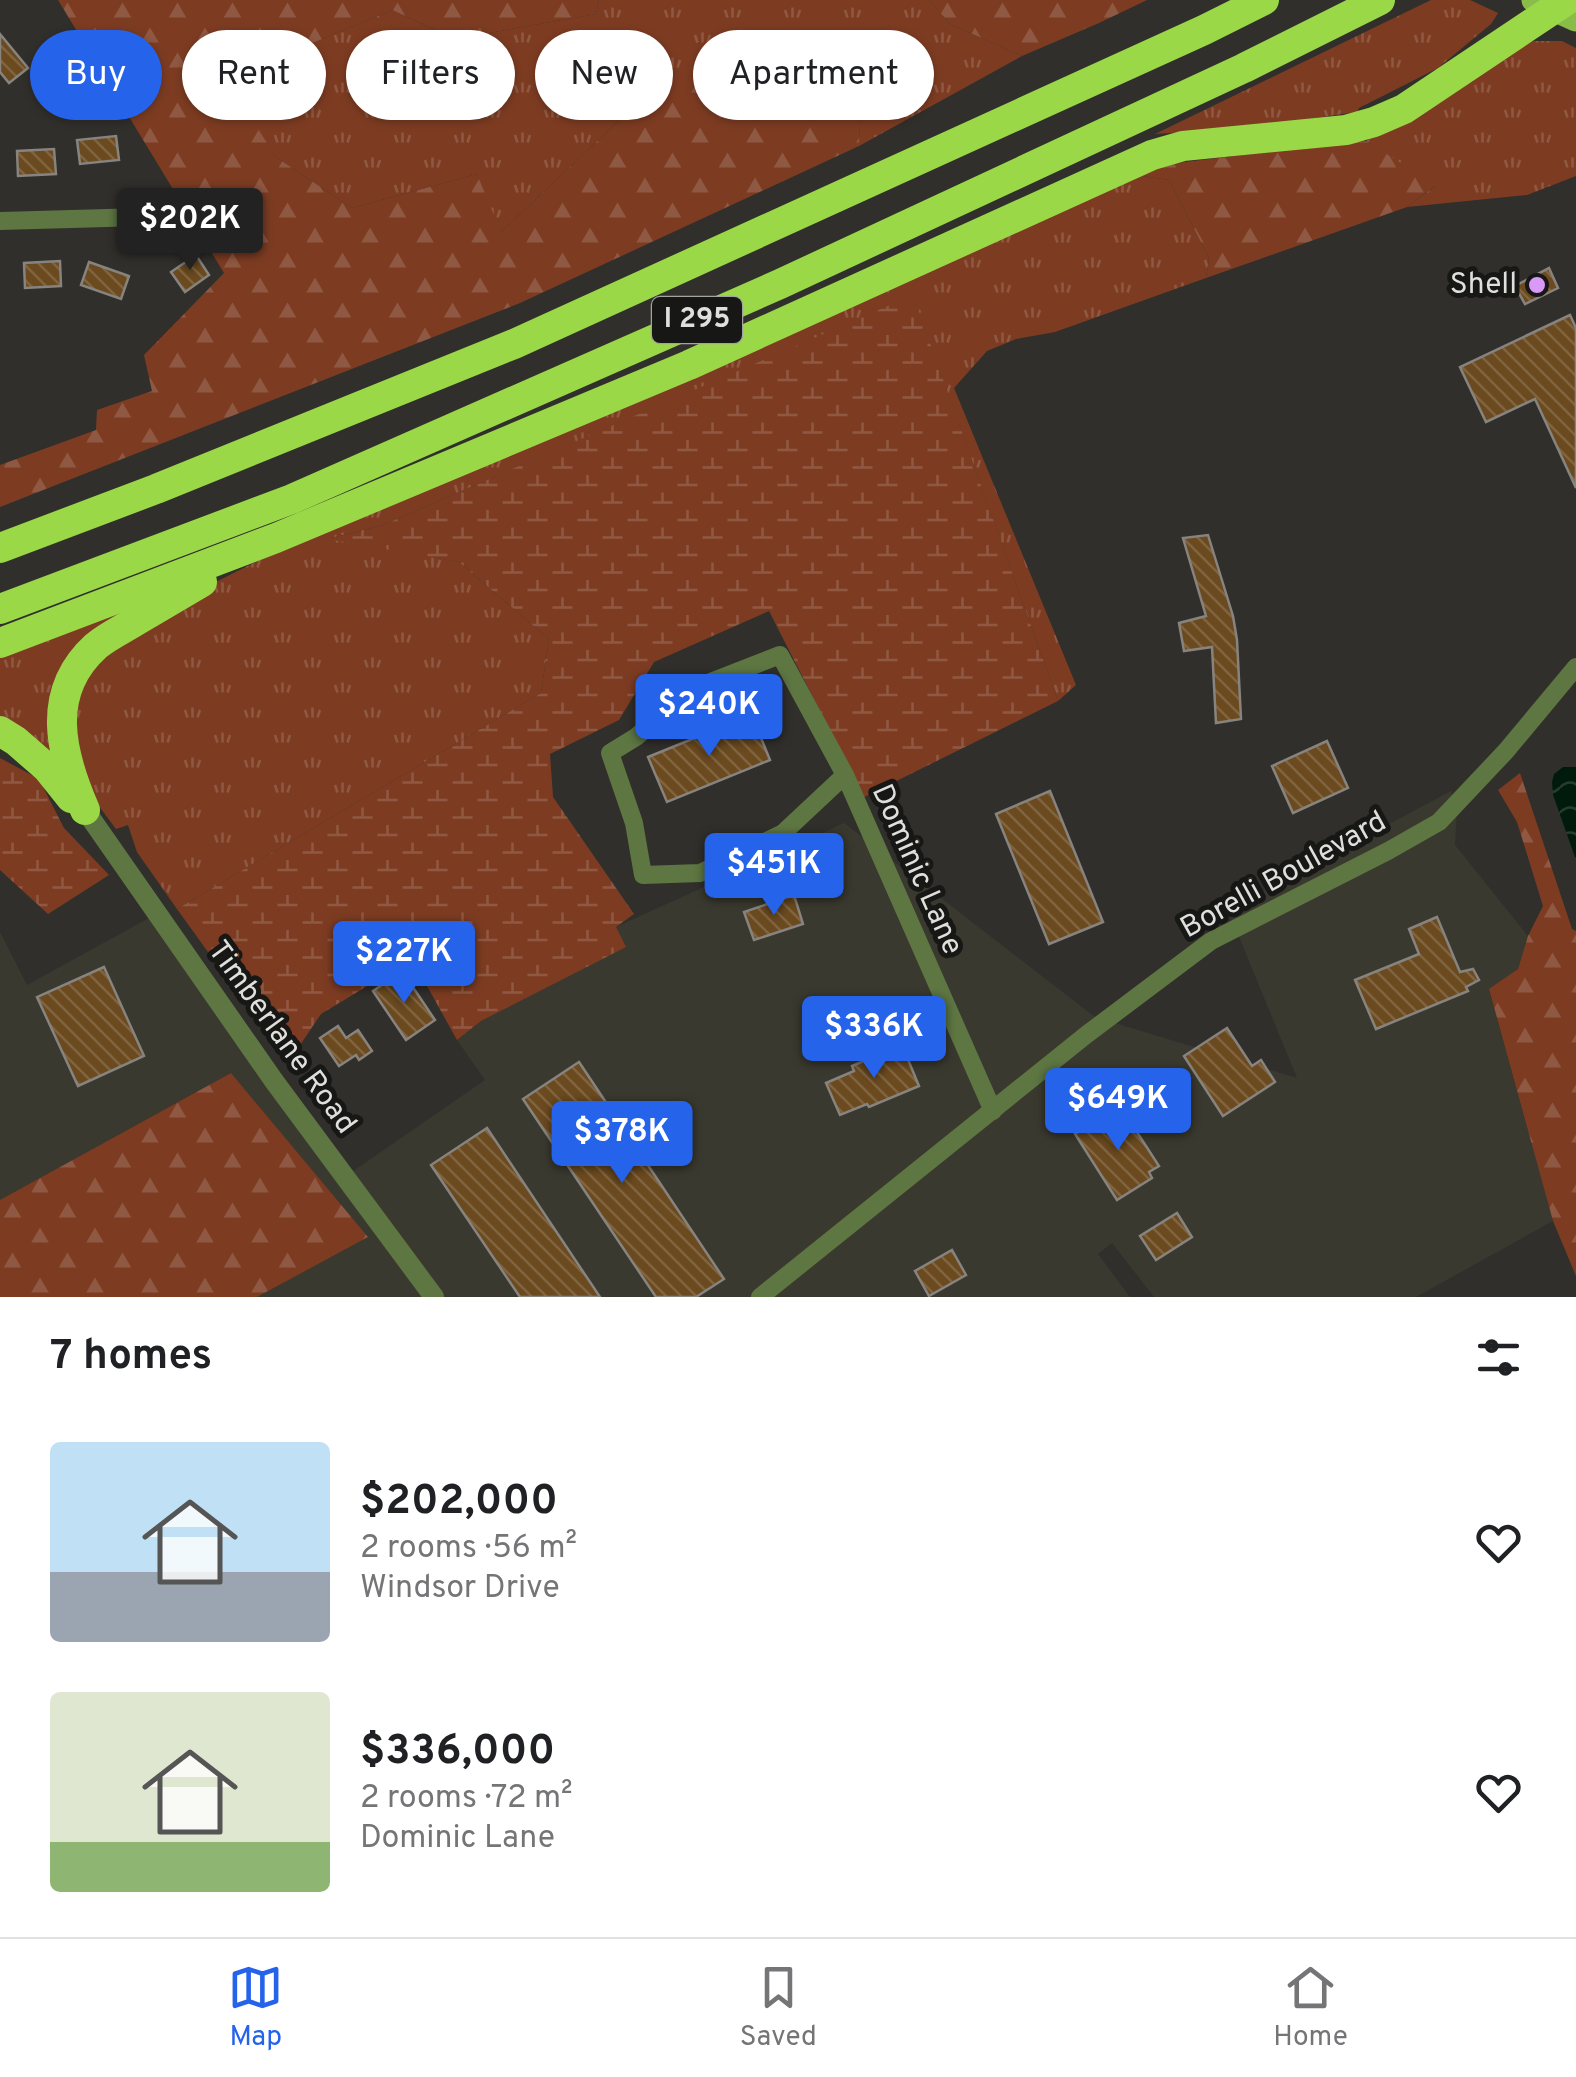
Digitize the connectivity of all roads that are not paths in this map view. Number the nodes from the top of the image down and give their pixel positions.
1 (1225, 0) edge
2 (1264, 0) edge
3 (1380, 0) edge
4 (1558, 7) edge
5 (143, 217) dead end
6 (0, 221) edge
7 (514, 344) junction
8 (276, 538) junction
9 (0, 548) edge
10 (0, 609) edge
11 (0, 643) edge
12 (1576, 667) edge
13 (0, 732) edge
14 (844, 775) junction
15 (85, 810) junction
16 (993, 1111) junction
17 (434, 1297) edge
18 (760, 1297) edge

1 - 7 highway
2 - 7 highway, I 295
3 - 10 highway, I 295
4 - 8 highway
5 - 6 street
7 - 9 highway, I 295
8 - 11 highway
8 - 15 highway
12 - 16 street, Borelli Boulevard
13 - 15 highway
14 - 14 street, Dominic Lane
14 - 16 street, Dominic Lane
15 - 17 street, Timberlane Road
16 - 18 street, Borelli Boulevard

